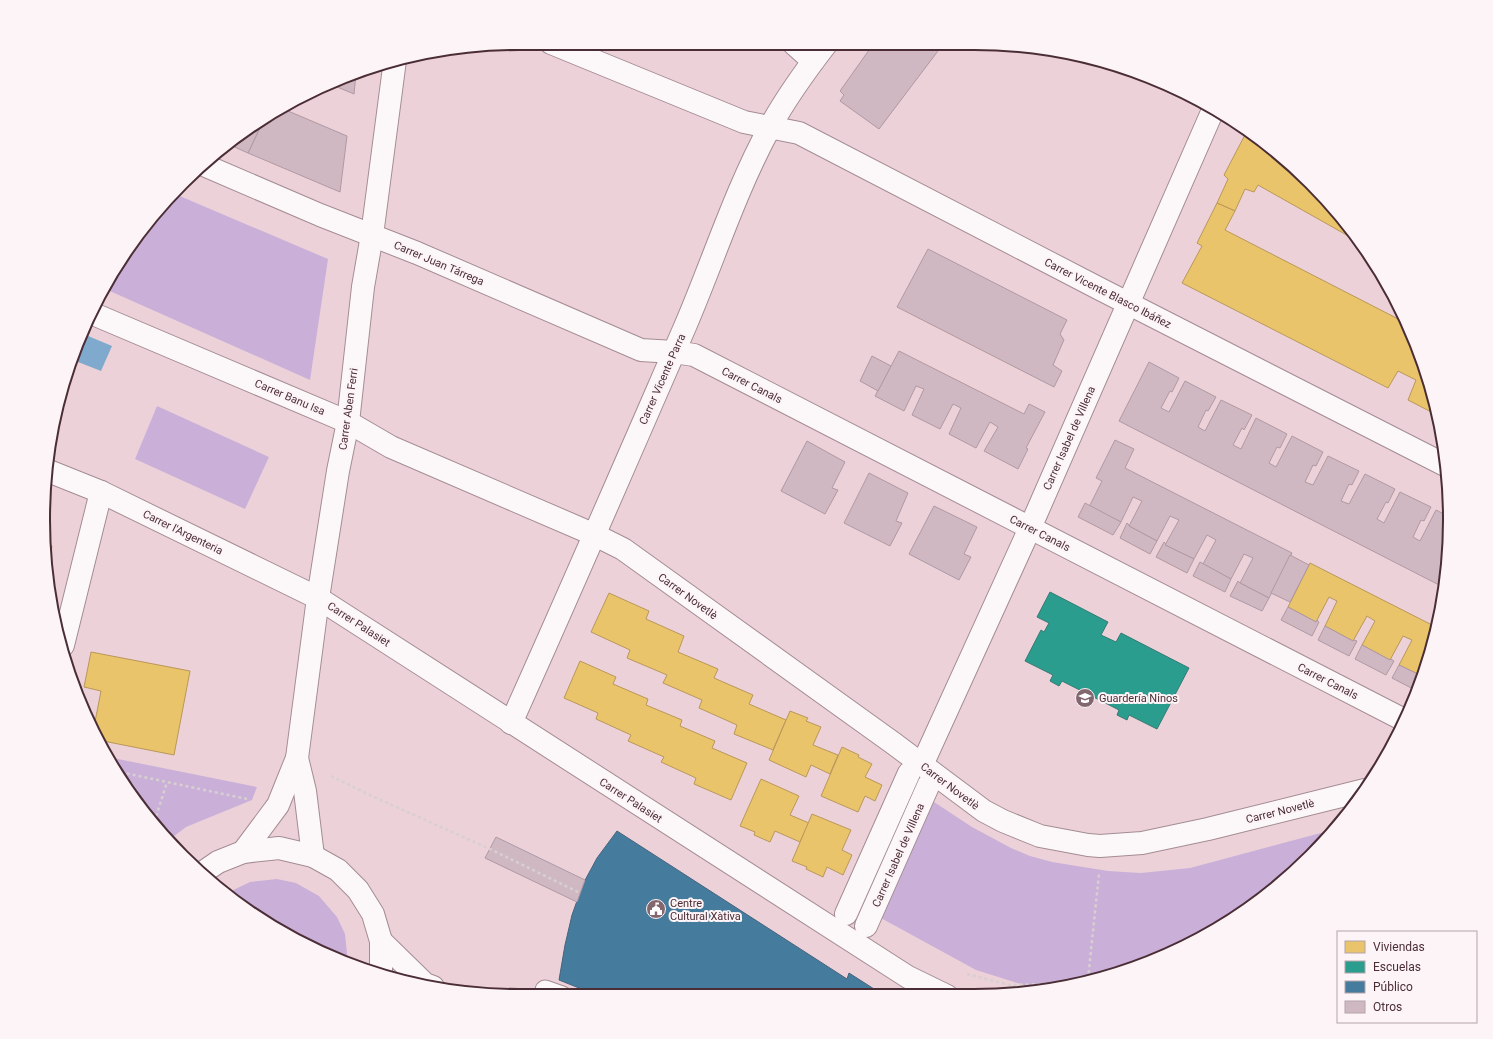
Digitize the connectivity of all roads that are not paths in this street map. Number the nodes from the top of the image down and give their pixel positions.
1 (568, 50) edge
2 (801, 50) edge
3 (822, 50) edge
4 (813, 61) junction
5 (393, 68) edge
6 (1211, 115) edge
7 (770, 126) junction
8 (210, 167) edge
9 (372, 235) junction
10 (1129, 304) junction
11 (97, 315) edge
12 (674, 352) junction
13 (348, 422) junction
14 (1439, 462) edge
15 (53, 473) edge
16 (101, 492) junction
17 (1030, 528) junction
18 (595, 535) junction
19 (318, 598) junction
20 (65, 637) edge
21 (1398, 720) edge
22 (511, 723) junction
23 (297, 758) junction
24 (920, 774) junction
25 (1355, 792) edge
26 (243, 852) junction
27 (313, 856) junction
28 (207, 869) edge
29 (846, 914) dead end
30 (866, 926) dead end
31 (381, 942) junction
32 (381, 968) edge
33 (418, 978) edge
34 (933, 989) edge

1 - 7 street, Carrer Vicente Blasco Ibáñez
2 - 4 street
3 - 4 street, Carrer Vicente Parra
4 - 7 street, Carrer Vicente Parra
5 - 9 street, Carrer Aben Ferri
6 - 10 street, Carrer Isabel de Villena
7 - 10 street, Carrer Vicente Blasco Ibáñez
7 - 12 street, Carrer Vicente Parra
8 - 9 street, Carrer Juan Tárrega
9 - 12 street, Carrer Juan Tárrega
9 - 13 street, Carrer Aben Ferri
10 - 14 street, Carrer Vicente Blasco Ibáñez
10 - 17 street, Carrer Isabel de Villena
11 - 13 street, Carrer Banu Isa
12 - 17 street, Carrer Canals
12 - 18 street, Carrer Vicente Parra
13 - 18 street, Carrer Banu Isa
13 - 19 street, Carrer Aben Ferri
15 - 16 street, Carrer l'Argenteria
16 - 19 street, Carrer l'Argenteria
16 - 20 street
17 - 21 street, Carrer Canals
17 - 24 street, Carrer Isabel de Villena
18 - 22 street, Carrer Vicente Parra
18 - 24 street, Carrer Novetlè
19 - 22 street, Carrer Palasiet
19 - 23 street, Carrer Aben Ferri
22 - 34 street, Carrer Palasiet
23 - 26 street, Carrer Aben Ferri
23 - 27 street, Carrer Aben Ferri
24 - 25 street, Carrer Novetlè
24 - 29 street, Carrer Isabel de Villena
24 - 30 street, Carrer Isabel de Villena
26 - 27 street
26 - 28 street
27 - 31 street
31 - 32 street
31 - 33 street

